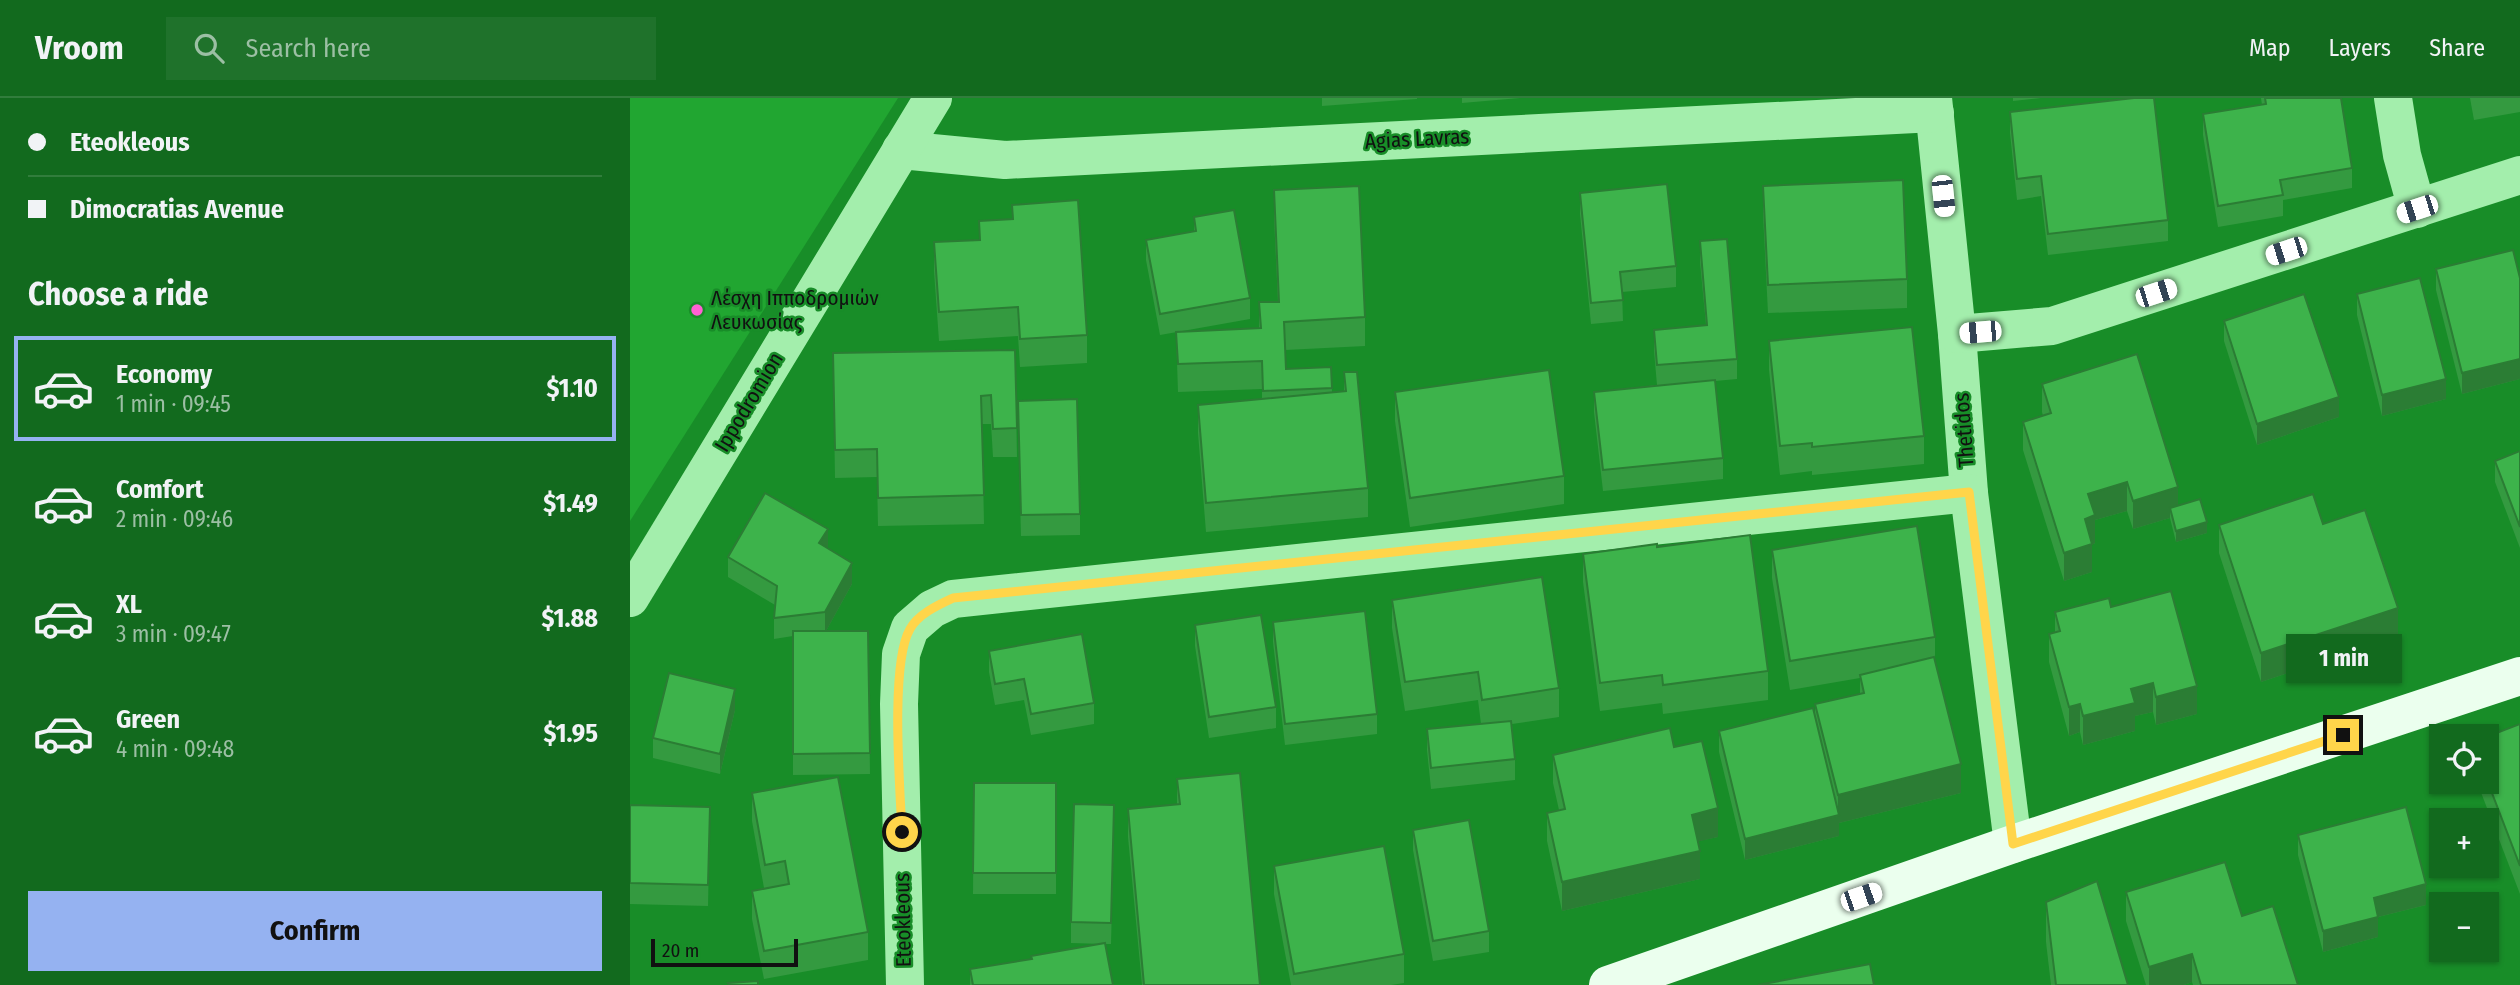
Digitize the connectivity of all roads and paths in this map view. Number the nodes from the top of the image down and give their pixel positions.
1 (933, 98) edge
2 (2393, 98) edge
3 (1934, 105) edge
4 (901, 149) junction
5 (2520, 175) edge
6 (2417, 209) junction
7 (1957, 334) junction
8 (1969, 492) junction
9 (630, 598) edge
10 (2520, 676) edge
11 (2013, 844) junction
12 (905, 985) edge
13 (1608, 985) edge

1 - 4 street, Ippodromion
2 - 6 street
3 - 4 street, Agias Lavras
3 - 7 street, Thetidos
4 - 9 street, Ippodromion
5 - 6 street
6 - 7 street
7 - 8 street, Thetidos
8 - 11 street, Thetidos
8 - 12 street, Eteokleous
10 - 11 main road
11 - 13 main road

